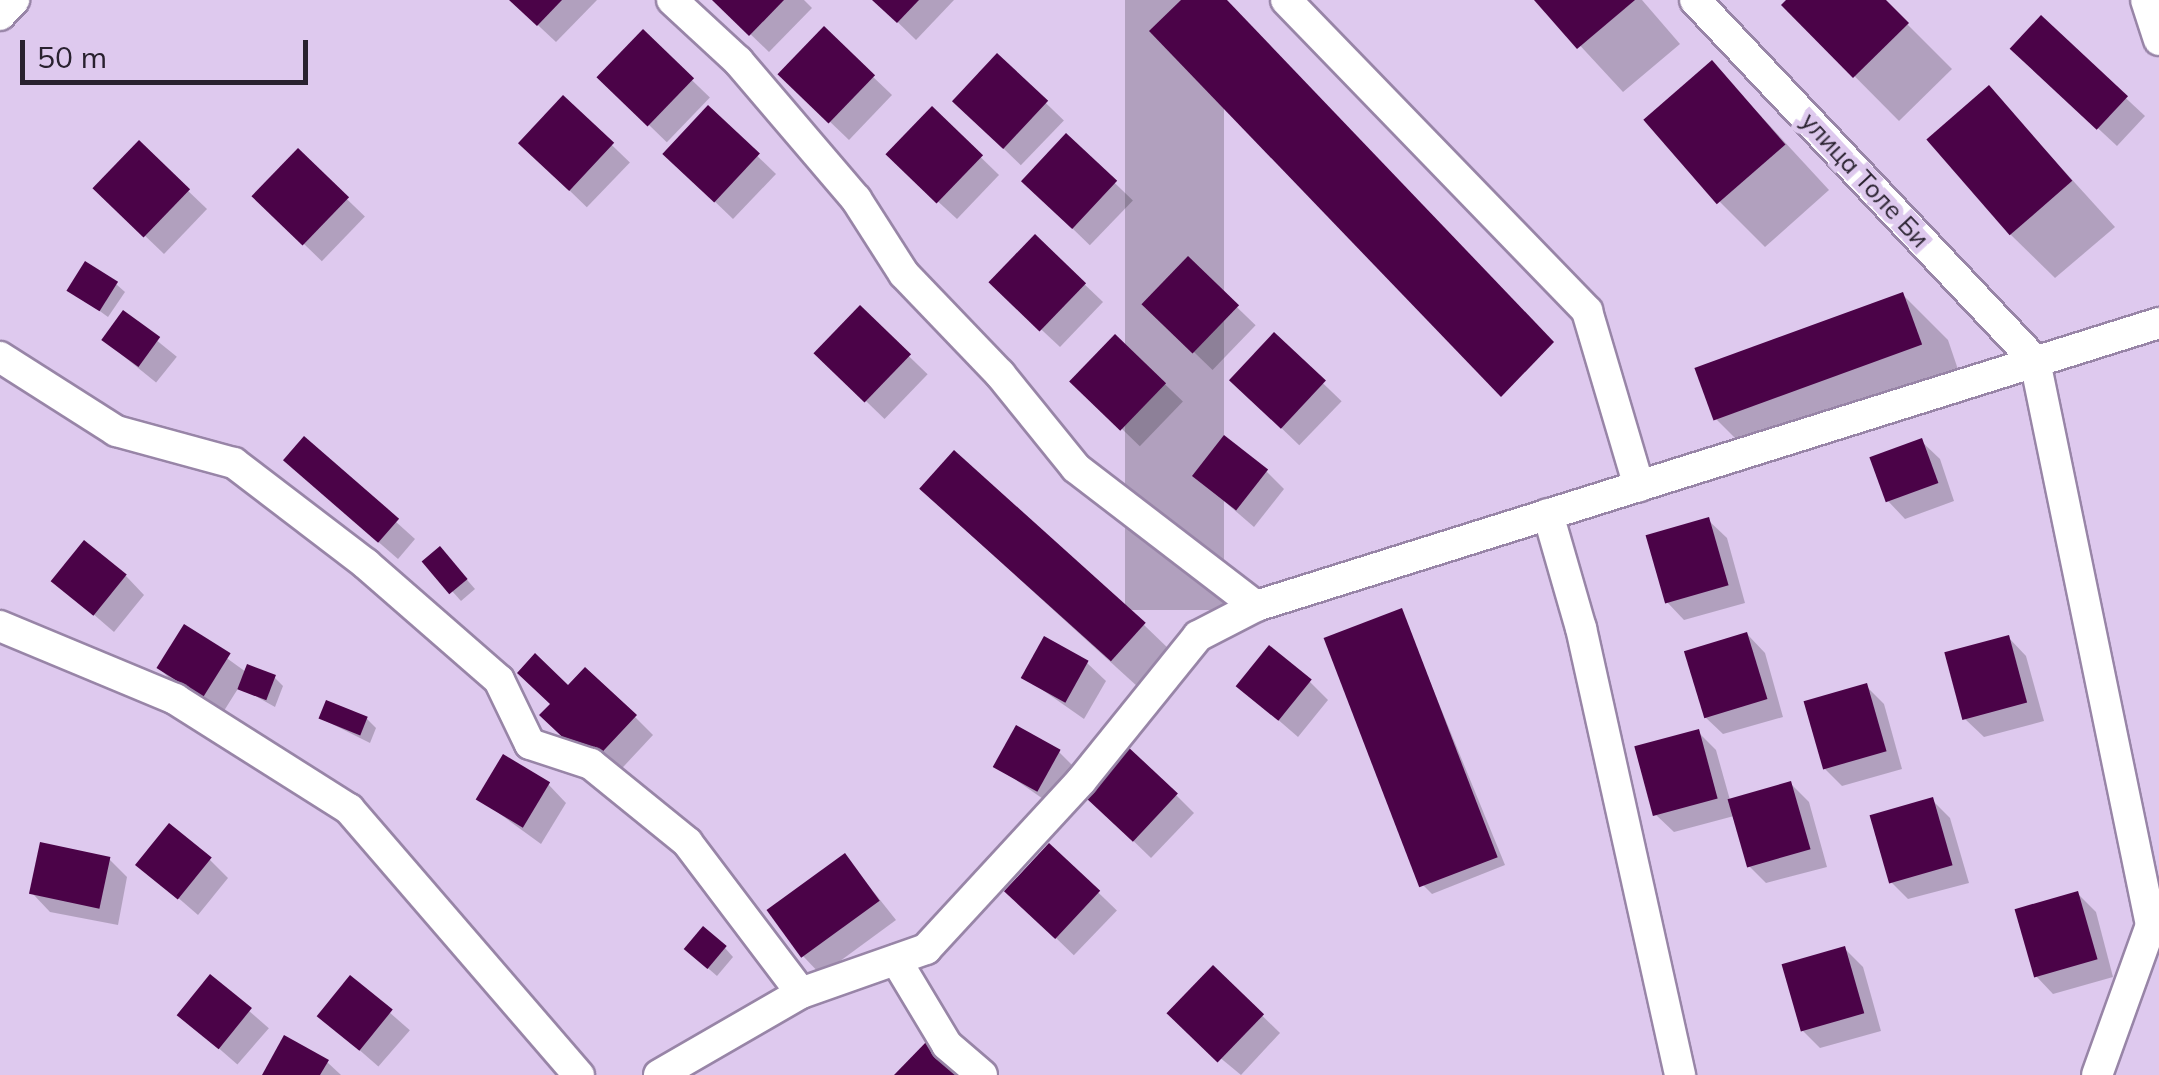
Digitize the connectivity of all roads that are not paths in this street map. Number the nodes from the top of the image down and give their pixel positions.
1 (14, 0) edge
2 (672, 0) edge
3 (1286, 0) edge
4 (1694, 0) edge
5 (2146, 0) edge
6 (0, 15) edge
7 (2159, 40) edge
8 (2159, 323) edge
9 (0, 357) edge
10 (2035, 361) junction
11 (1640, 486) junction
12 (1548, 514) junction
13 (1256, 606) junction
14 (0, 626) edge
15 (2155, 924) edge
16 (896, 960) junction
17 (801, 994) junction
18 (579, 1075) edge
19 (660, 1075) edge
20 (982, 1075) edge
21 (1680, 1075) edge
22 (2097, 1075) edge

1 - 6 street
2 - 13 street
3 - 11 street
4 - 10 street, улица Толе Би
5 - 7 street
8 - 10 street
9 - 17 street
10 - 11 street
10 - 15 street
11 - 12 street
12 - 13 street
12 - 21 street
13 - 16 street
14 - 18 street
15 - 22 street
16 - 17 street
16 - 20 street
17 - 19 street

